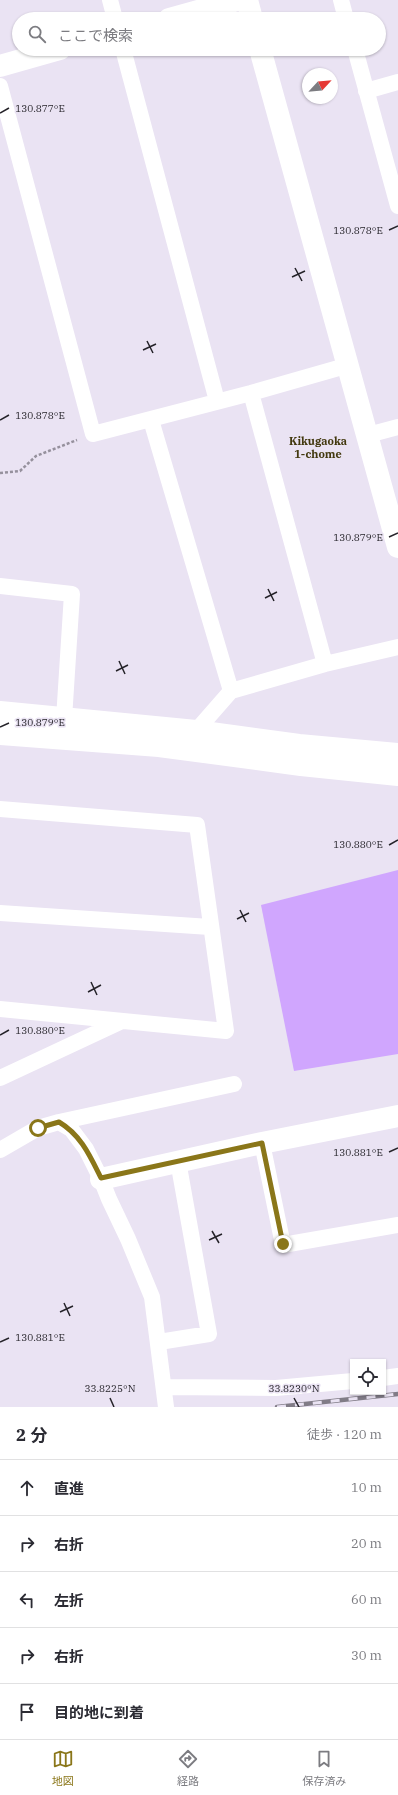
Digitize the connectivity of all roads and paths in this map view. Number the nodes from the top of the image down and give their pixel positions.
1 (110, 0) edge
2 (238, 0) edge
3 (247, 0) edge
4 (341, 0) edge
5 (113, 12) edge
6 (194, 12) edge
7 (250, 12) edge
8 (344, 12) edge
9 (35, 56) edge
10 (125, 56) edge
11 (262, 56) edge
12 (357, 56) edge
13 (0, 66) edge
14 (398, 82) edge
15 (0, 86) edge
16 (366, 91) junction
17 (398, 206) edge
18 (349, 365) junction
19 (251, 393) junction
20 (217, 401) junction
21 (151, 420) junction
22 (398, 427) edge
23 (94, 434) junction
24 (368, 435) junction
25 (0, 473) edge
26 (398, 545) edge
27 (0, 586) edge
28 (398, 647) edge
29 (325, 664) junction
30 (231, 691) junction
31 (0, 712) edge
32 (64, 719) junction
33 (196, 731) junction
34 (0, 734) edge
35 (398, 754) edge
36 (398, 775) edge
37 (0, 809) edge
38 (0, 913) edge
39 (210, 927) junction
40 (0, 1009) edge
41 (123, 1021) junction
42 (0, 1078) edge
43 (234, 1084) dead end
44 (398, 1116) edge
45 (59, 1122) junction
46 (262, 1143) junction
47 (0, 1150) edge
48 (178, 1161) junction
49 (101, 1178) junction
50 (398, 1225) edge
51 (159, 1342) junction
52 (398, 1376) edge
53 (386, 1378) edge
54 (350, 1381) edge
55 (166, 1397) edge

1 - 5 street
2 - 6 street
3 - 7 street
4 - 8 street
9 - 13 street
10 - 20 street
11 - 18 street
12 - 16 street
14 - 16 street
15 - 23 street
16 - 17 street
18 - 19 street
18 - 24 street
19 - 20 street
19 - 29 street
20 - 21 street
21 - 23 street
21 - 30 street
22 - 24 street
23 - 25 path
24 - 26 street
27 - 32 street
28 - 29 street
29 - 30 street
30 - 33 street
31 - 32 street
32 - 33 street
33 - 35 street
34 - 36 street
37 - 39 street
38 - 39 street
39 - 41 street
40 - 41 street
41 - 42 street
43 - 45 street
44 - 46 street
45 - 47 street
45 - 49 street
46 - 48 street
46 - 50 street
48 - 49 street
48 - 51 street
49 - 51 street
51 - 55 street
52 - 53 street
54 - 55 street

